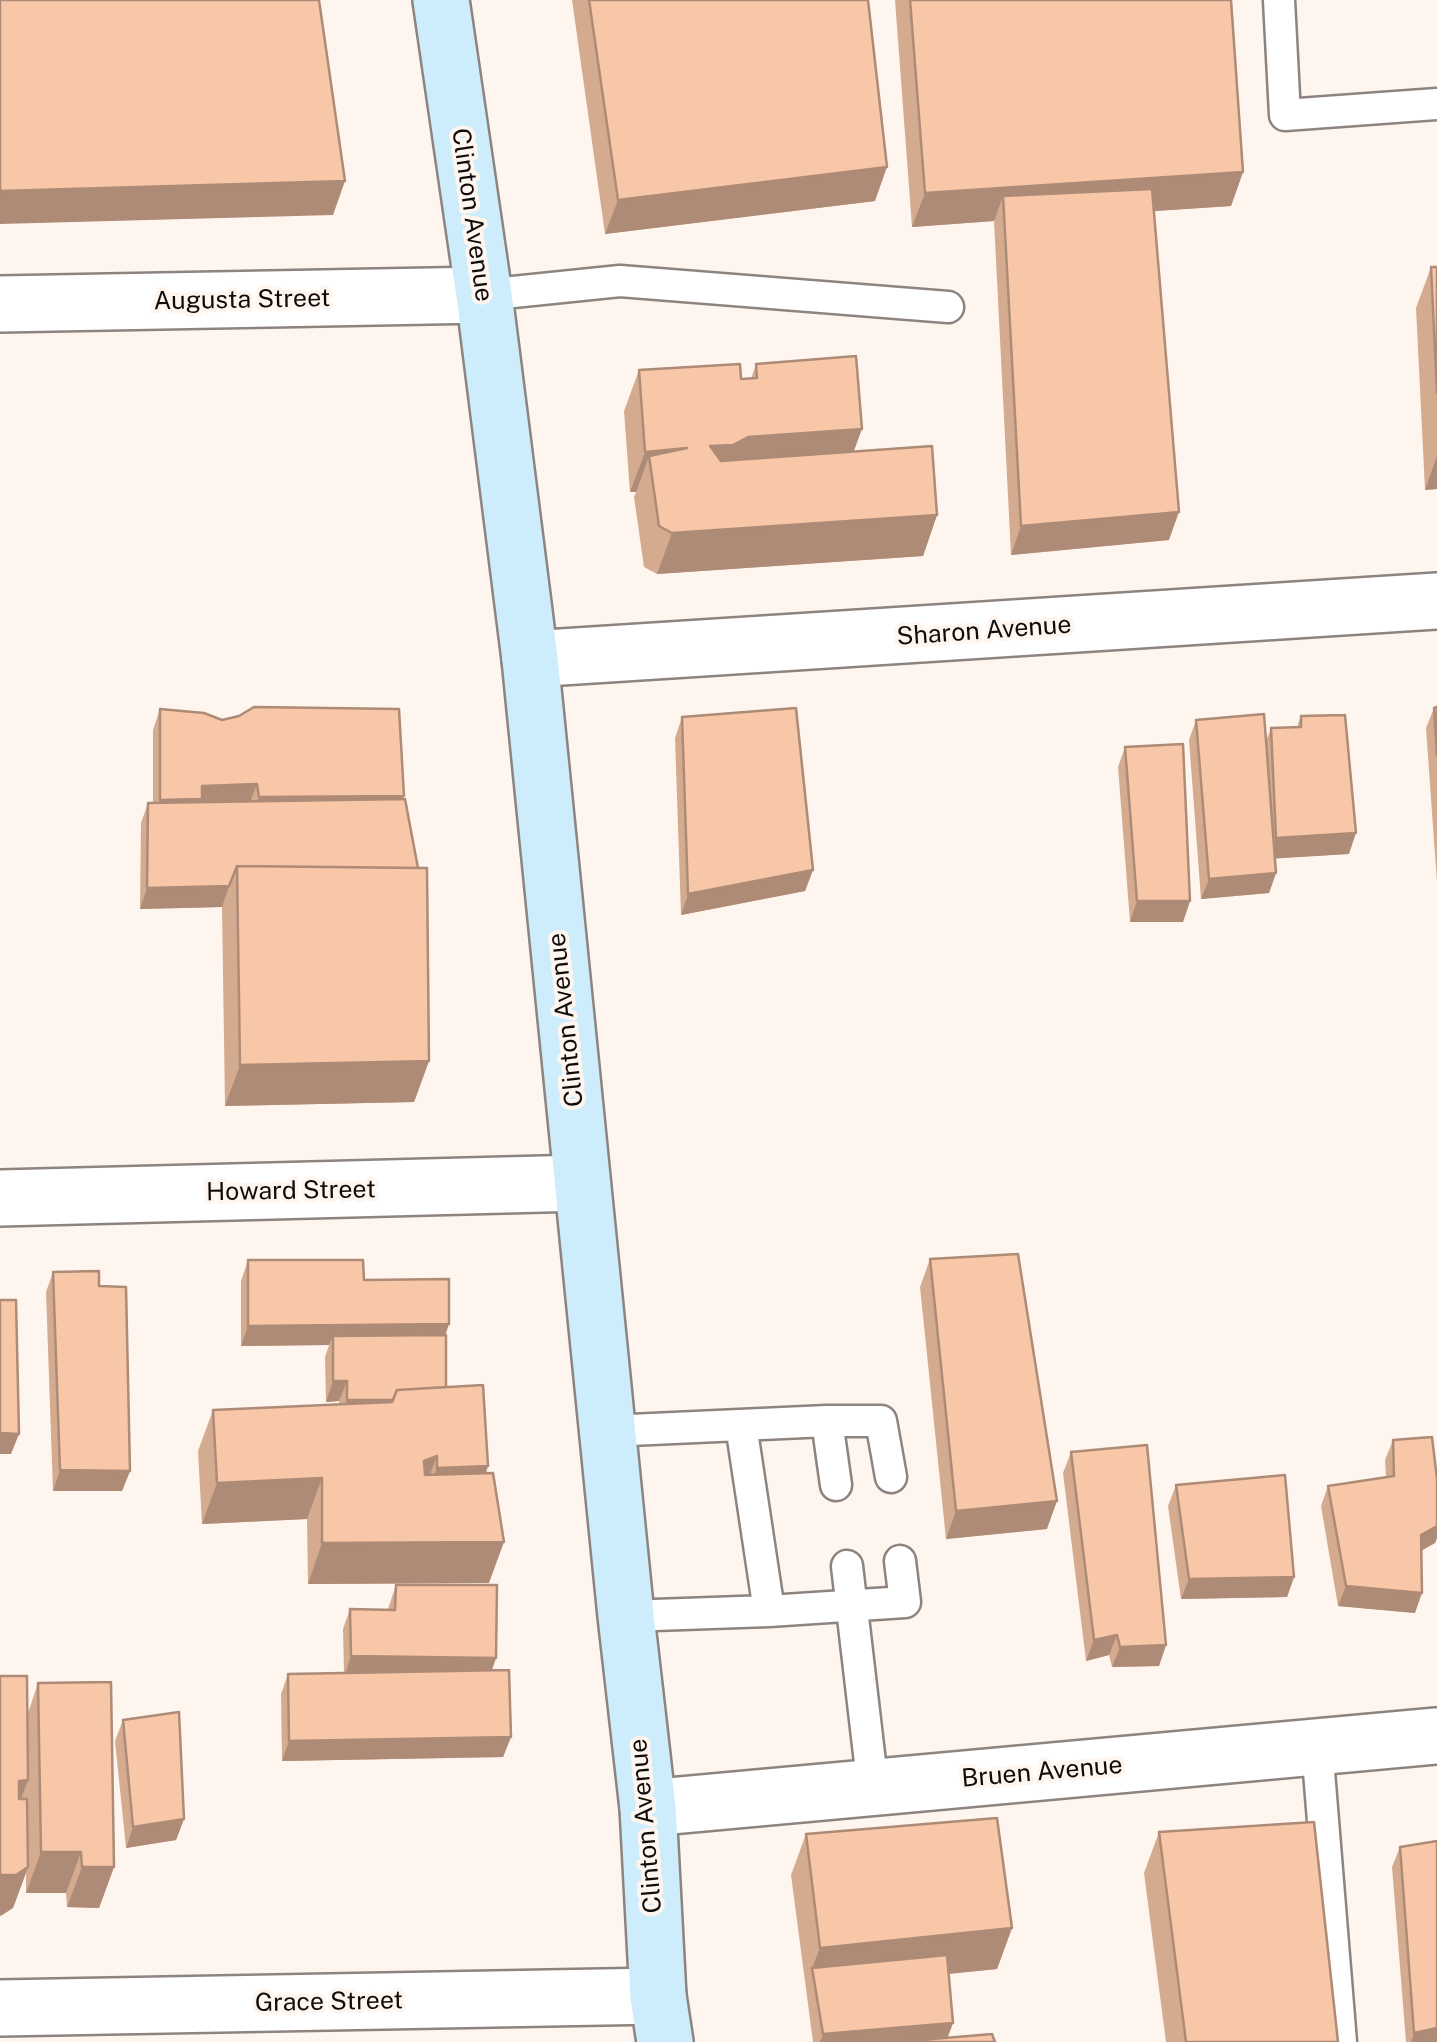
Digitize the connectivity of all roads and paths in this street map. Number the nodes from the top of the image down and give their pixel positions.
1 (441, 0) edge
2 (1279, 0) edge
3 (1437, 104) edge
4 (484, 295) junction
5 (0, 304) edge
6 (948, 307) dead end
7 (1437, 602) edge
8 (530, 659) junction
9 (582, 1183) junction
10 (0, 1198) edge
11 (827, 1421) junction
12 (742, 1425) junction
13 (608, 1431) junction
14 (891, 1477) dead end
15 (836, 1485) dead end
16 (900, 1561) dead end
17 (847, 1566) dead end
18 (852, 1606) junction
19 (769, 1612) junction
20 (626, 1616) junction
21 (1437, 1736) edge
22 (1317, 1747) junction
23 (873, 1788) junction
24 (648, 1808) junction
25 (0, 2008) edge
26 (662, 2019) edge
27 (1341, 2042) edge

1 - 4 main road, Clinton Avenue
2 - 3 lane
4 - 5 street, Augusta Street
4 - 6 lane
4 - 8 main road, Clinton Avenue
7 - 8 street, Sharon Avenue
8 - 9 main road, Clinton Avenue
9 - 10 street, Howard Street
9 - 13 main road, Clinton Avenue
11 - 12 lane
11 - 14 lane
11 - 15 lane
12 - 13 lane
12 - 19 lane
13 - 20 main road, Clinton Avenue
16 - 18 lane
17 - 18 lane
18 - 19 lane
18 - 23 lane
19 - 20 lane
20 - 24 main road, Clinton Avenue
21 - 22 street, Bruen Avenue
22 - 23 street, Bruen Avenue
22 - 27 lane
23 - 24 street, Bruen Avenue
24 - 26 main road, Clinton Avenue
25 - 26 street, Grace Street

